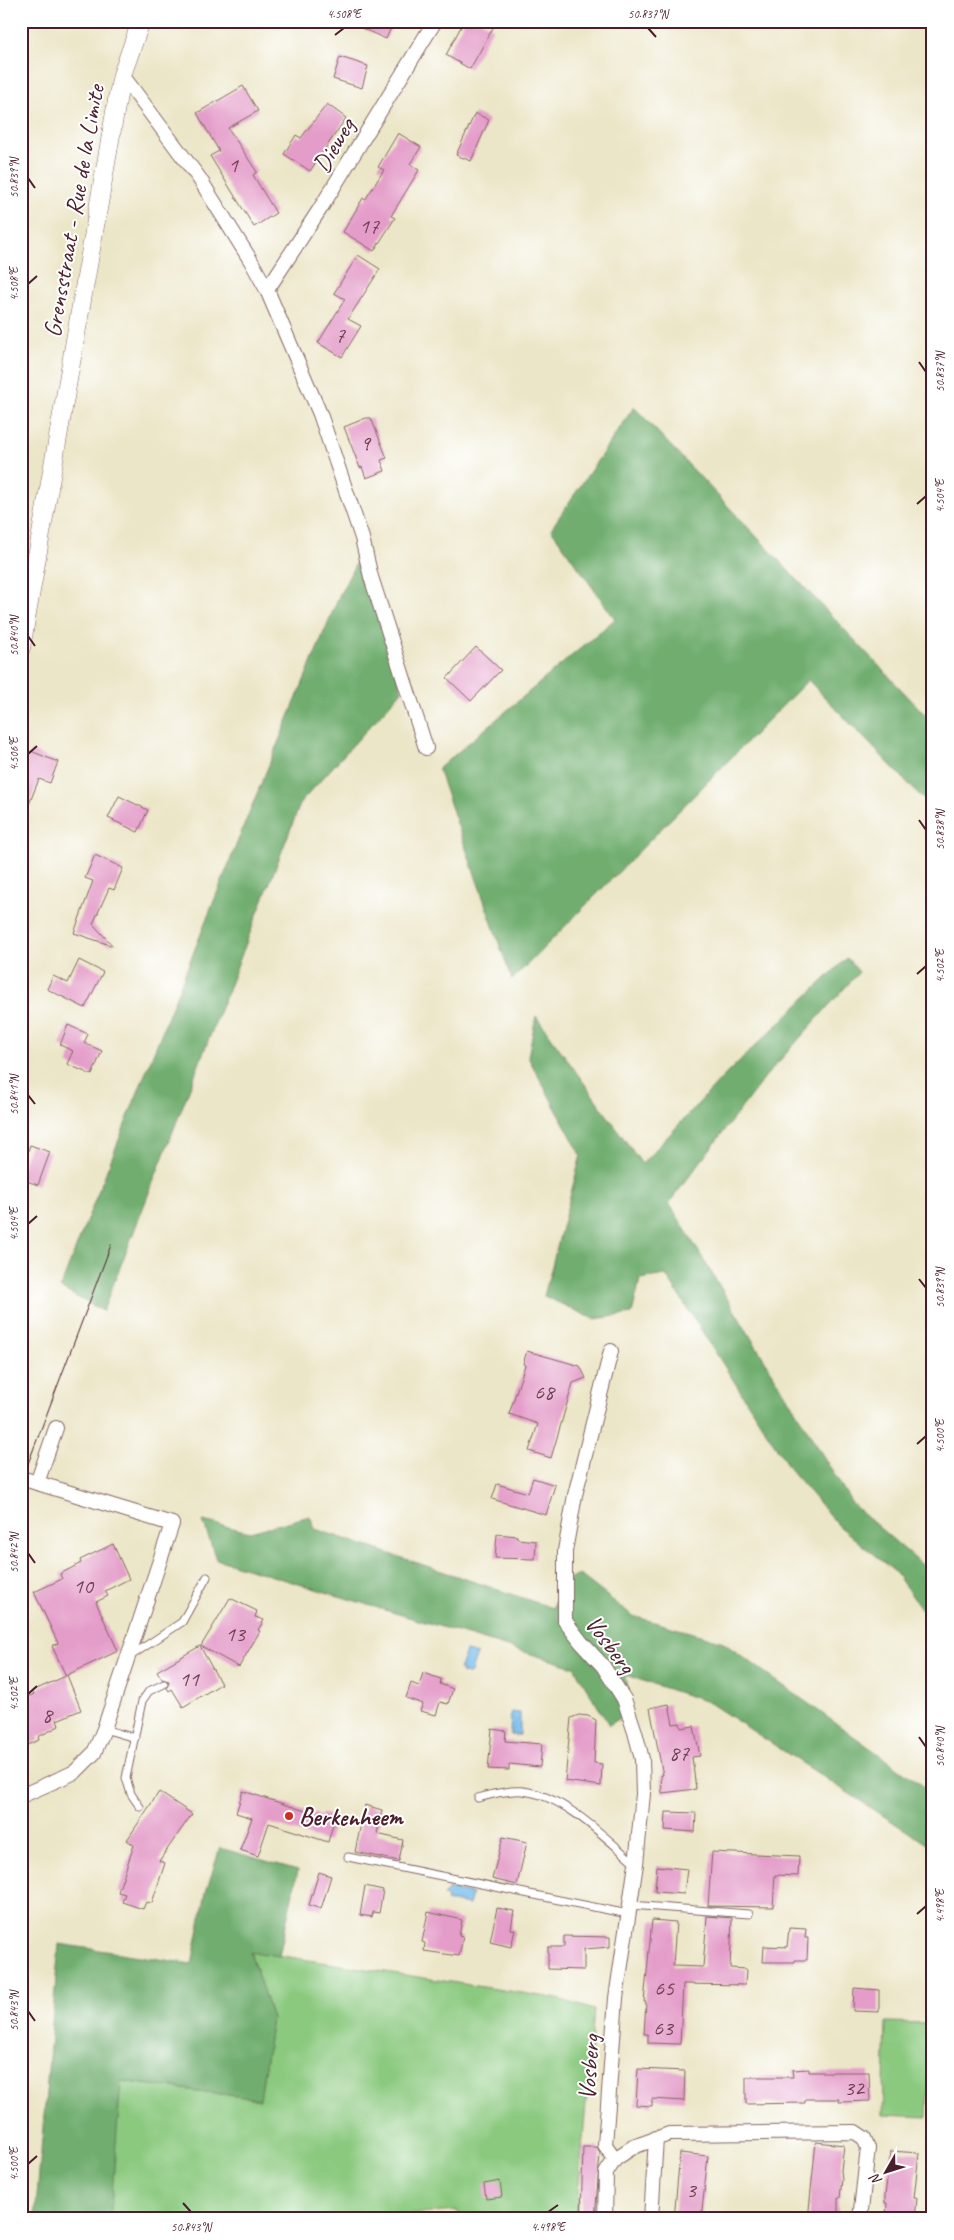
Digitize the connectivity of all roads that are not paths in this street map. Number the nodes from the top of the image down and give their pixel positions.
1 (141, 21) edge
2 (435, 21) edge
3 (122, 75) junction
4 (267, 290) junction
5 (21, 648) edge
6 (426, 748) dead end
7 (611, 1351) dead end
8 (56, 1428) dead end
9 (21, 1478) edge
10 (37, 1483) junction
11 (207, 1577) dead end
12 (128, 1657) junction
13 (164, 1684) dead end
14 (104, 1729) junction
15 (135, 1738) junction
16 (21, 1796) edge
17 (478, 1798) dead end
18 (140, 1807) dead end
19 (348, 1857) dead end
20 (636, 1864) junction
21 (629, 1909) junction
22 (749, 1914) dead end
23 (656, 2138) junction
24 (615, 2159) junction
25 (605, 2219) edge
26 (651, 2219) edge
27 (860, 2219) edge

1 - 3 street, Grensstraat - Rue de la Limite
2 - 4 street, Dieweg
3 - 4 street
3 - 5 street, Grensstraat - Rue de la Limite
4 - 6 street
7 - 20 street, Vosberg
8 - 10 street
9 - 10 street
10 - 12 street
11 - 12 lane
12 - 14 street
13 - 15 lane
14 - 15 lane
14 - 16 street
15 - 18 lane
17 - 20 lane
19 - 21 lane
20 - 21 street, Vosberg
21 - 22 lane
21 - 24 street, Vosberg
23 - 24 street
23 - 26 street
23 - 27 street
24 - 25 street

